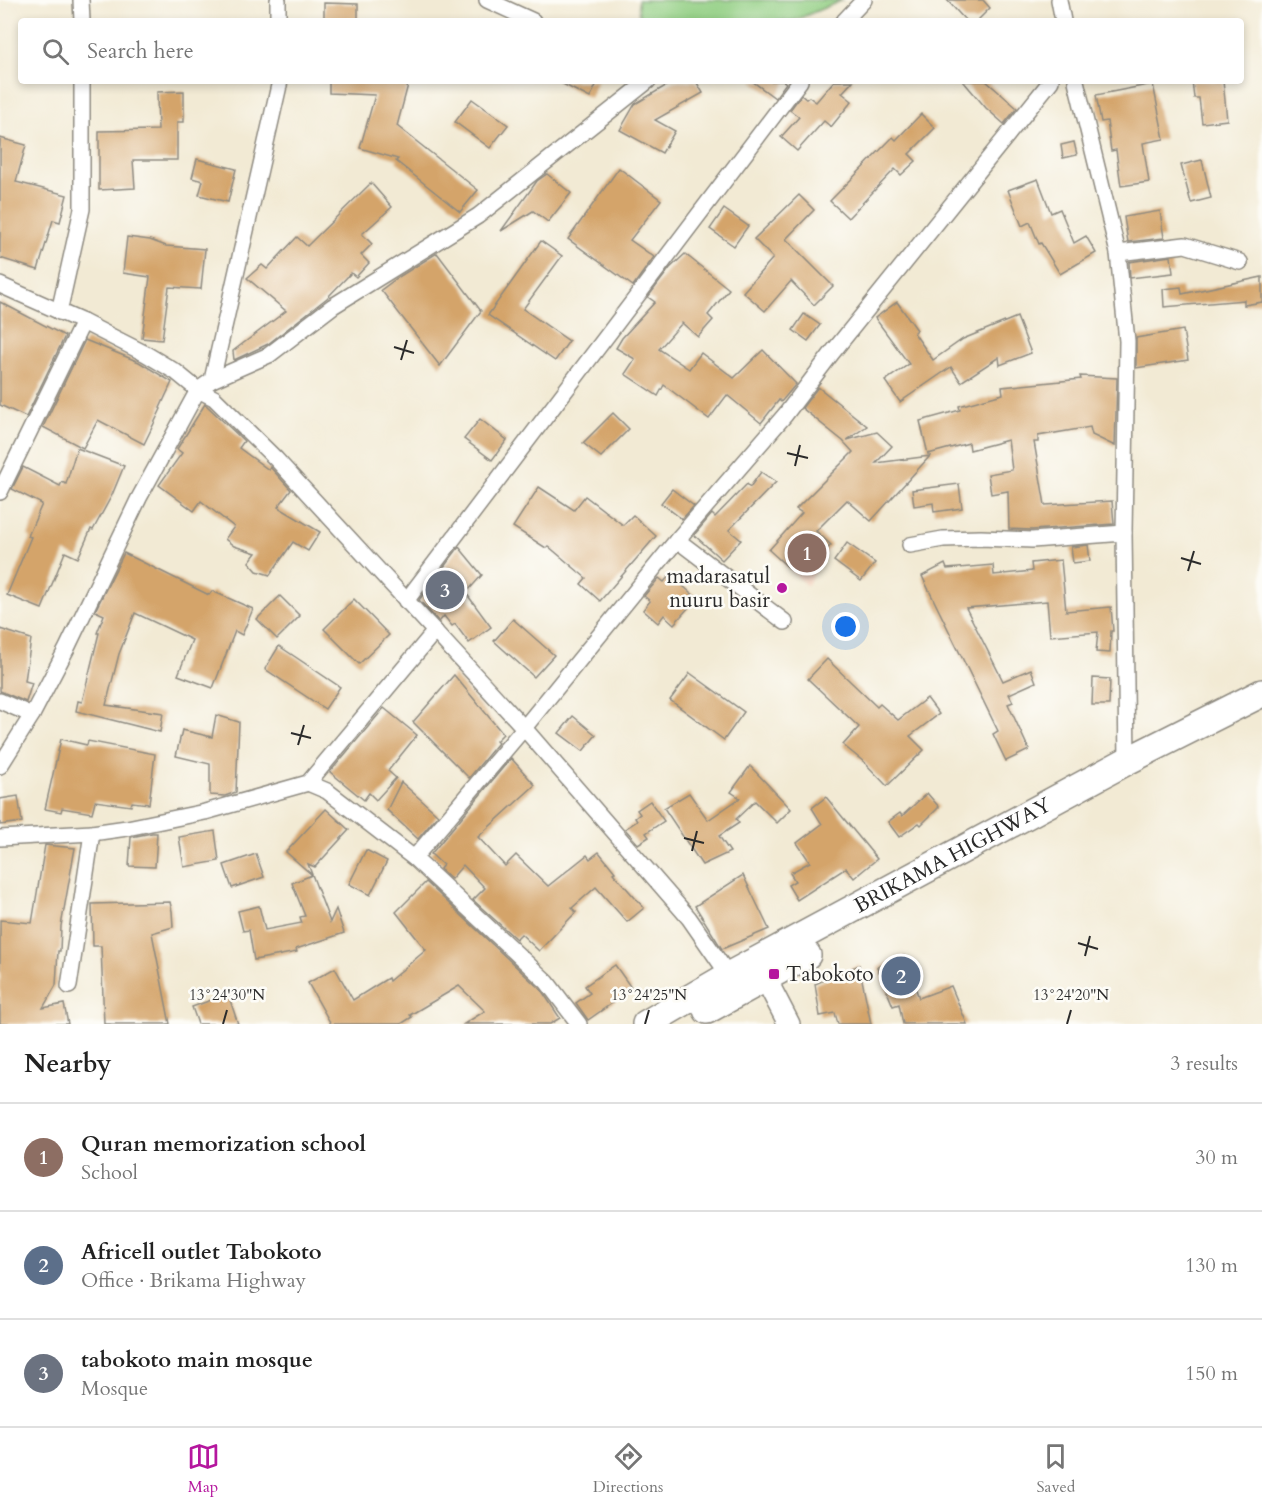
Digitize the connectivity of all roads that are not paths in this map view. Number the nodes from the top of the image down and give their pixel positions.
1 (81, 0) edge
2 (278, 0) edge
3 (487, 0) edge
4 (864, 0) edge
5 (1059, 0) edge
6 (82, 18) edge
7 (278, 18) edge
8 (526, 18) edge
9 (847, 18) edge
10 (1062, 18) edge
11 (82, 84) edge
12 (279, 84) edge
13 (798, 84) edge
14 (1049, 84) edge
15 (1077, 84) edge
16 (633, 86) edge
17 (1118, 253) junction
18 (1240, 262) dead end
19 (0, 285) edge
20 (59, 312) junction
21 (83, 322) junction
22 (212, 380) junction
23 (198, 390) junction
24 (0, 492) edge
25 (1124, 533) junction
26 (677, 540) junction
27 (910, 544) dead end
28 (406, 601) junction
29 (785, 622) dead end
30 (435, 631) junction
31 (1262, 693) edge
32 (0, 701) edge
33 (1262, 713) edge
34 (32, 715) junction
35 (524, 728) junction
36 (1127, 761) junction
37 (0, 766) edge
38 (308, 783) junction
39 (92, 833) junction
40 (0, 838) edge
41 (414, 858) junction
42 (761, 970) junction
43 (733, 984) junction
44 (69, 986) dead end
45 (579, 1024) edge
46 (646, 1024) edge
47 (682, 1024) edge
48 (789, 1024) edge

1 - 6 street
2 - 7 street
3 - 8 street
4 - 9 street
5 - 10 street
11 - 20 street
12 - 22 street
13 - 28 street
14 - 26 street
15 - 17 street
16 - 22 street
17 - 18 street
17 - 25 street
19 - 20 street
20 - 21 street
21 - 23 street
21 - 24 street
22 - 23 street
23 - 28 street
23 - 34 street
25 - 27 street
25 - 36 street
26 - 29 street
26 - 35 street
28 - 30 street
30 - 35 street
30 - 38 street
31 - 36 highway, BRIKAMA HIGHWAY
32 - 34 street
33 - 42 highway, BRIKAMA HIGHWAY
34 - 37 street
35 - 41 street
35 - 43 street
36 - 42 highway, BRIKAMA HIGHWAY
38 - 39 street
38 - 41 street
39 - 40 street
39 - 44 street
41 - 45 street
42 - 43 highway, BRIKAMA HIGHWAY
42 - 48 street
43 - 46 highway, BRIKAMA HIGHWAY
43 - 47 highway, BRIKAMA HIGHWAY

